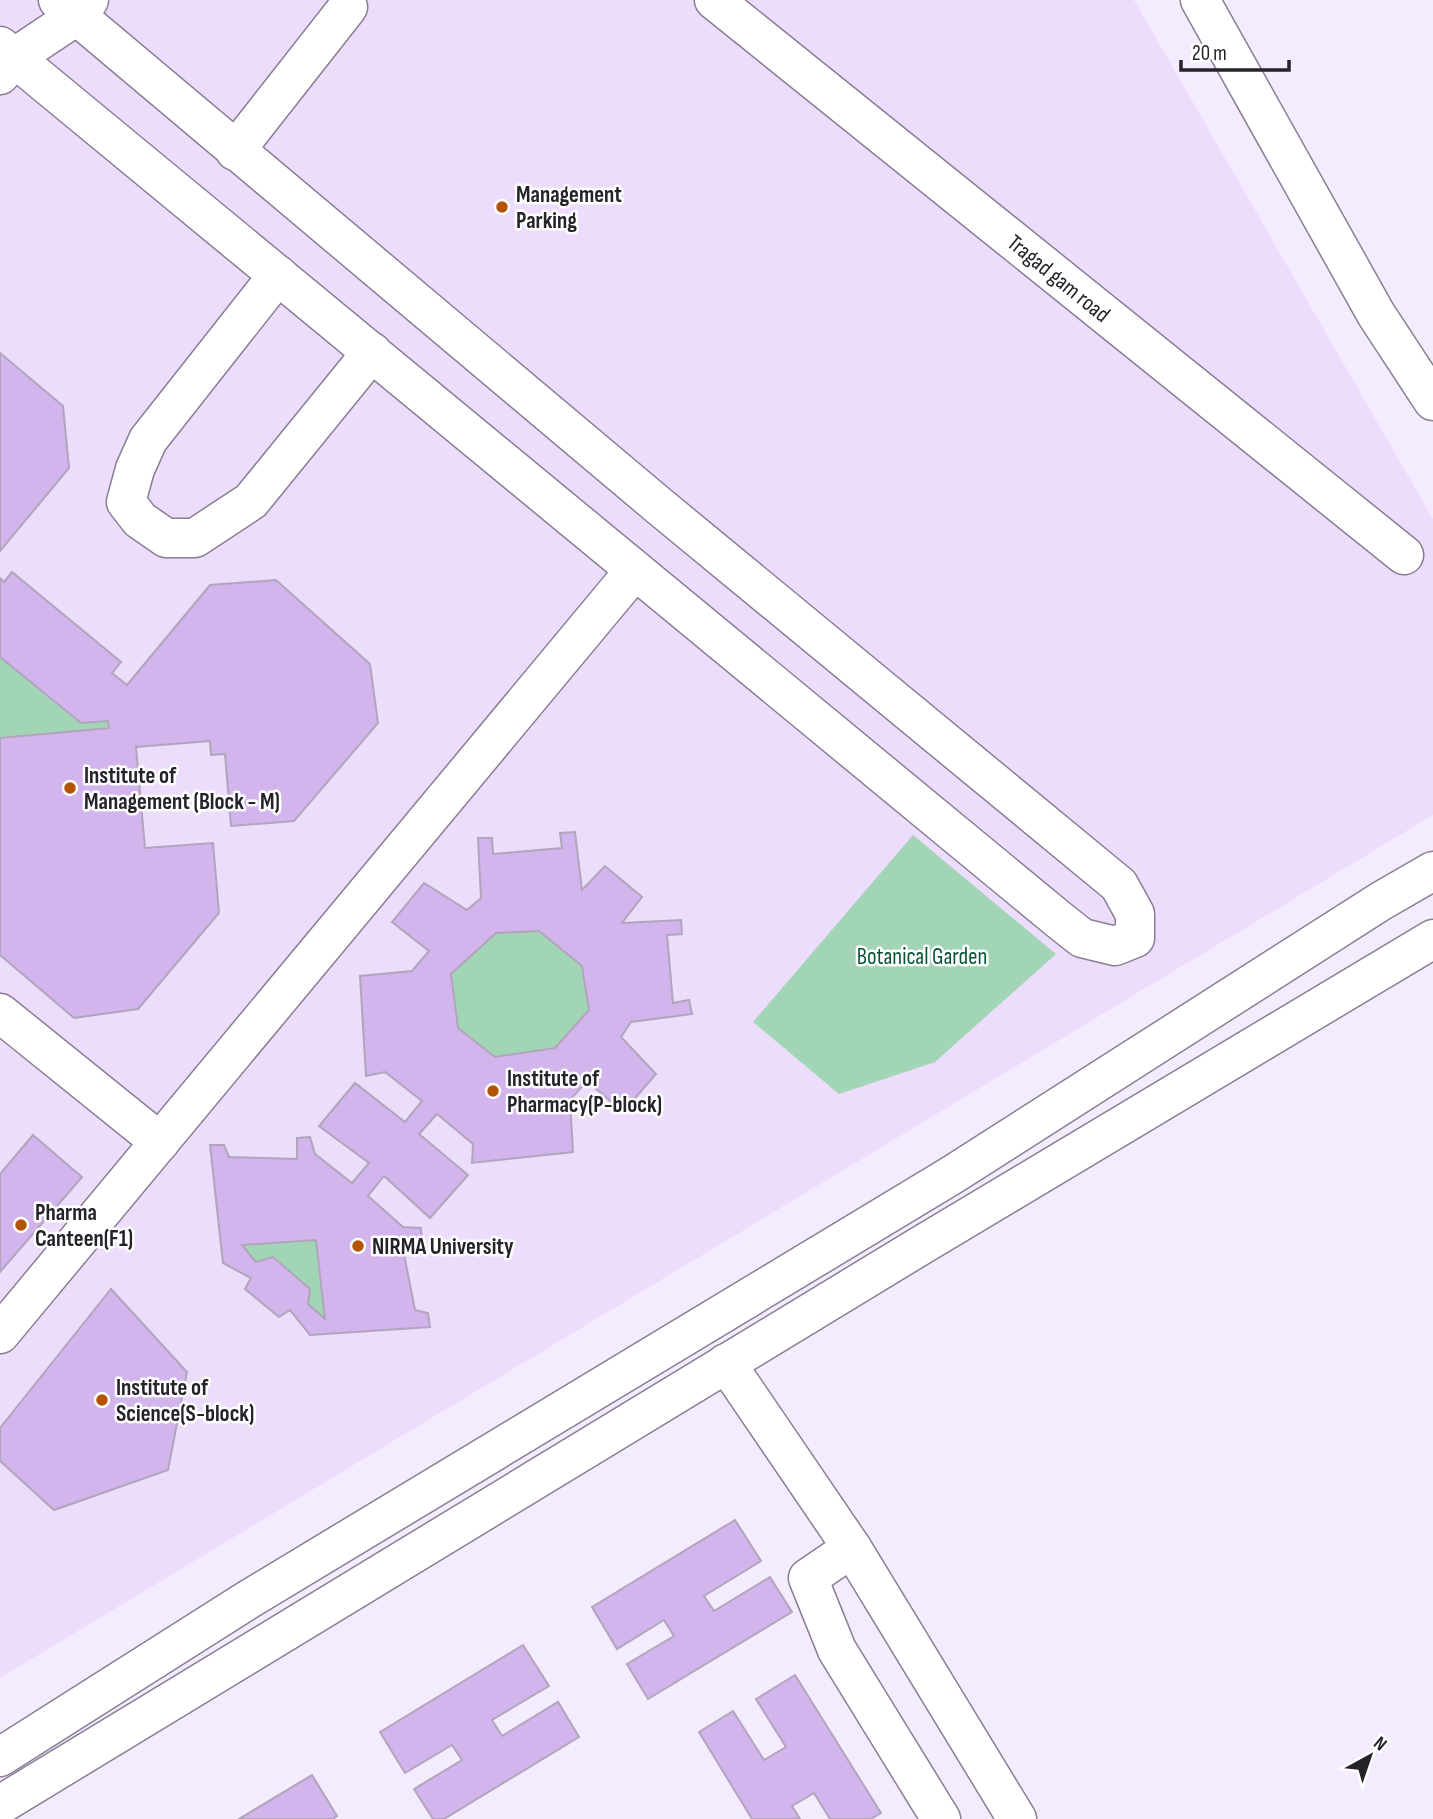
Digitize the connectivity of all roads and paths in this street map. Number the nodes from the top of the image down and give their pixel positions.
1 (714, 0) edge
2 (1208, 3) edge
3 (75, 5) edge
4 (348, 7) dead end
5 (5, 59) edge
6 (235, 151) junction
7 (278, 275) junction
8 (372, 352) junction
9 (1433, 401) edge
10 (1404, 555) dead end
11 (635, 570) junction
12 (1433, 871) edge
13 (1433, 939) edge
14 (0, 1013) edge
15 (160, 1142) junction
16 (0, 1334) edge
17 (726, 1363) junction
18 (852, 1548) junction
19 (0, 1757) edge
20 (11, 1797) edge
21 (942, 1819) edge
22 (1017, 1819) edge

1 - 10 street, Tragad gam road
2 - 9 street
3 - 5 street
3 - 6 street
4 - 6 street
5 - 7 street
6 - 11 street
7 - 8 street
7 - 8 street
8 - 11 street
11 - 15 street
12 - 19 street
13 - 17 street
14 - 15 street
15 - 16 street
17 - 18 street
17 - 20 street
18 - 21 street
18 - 22 street

